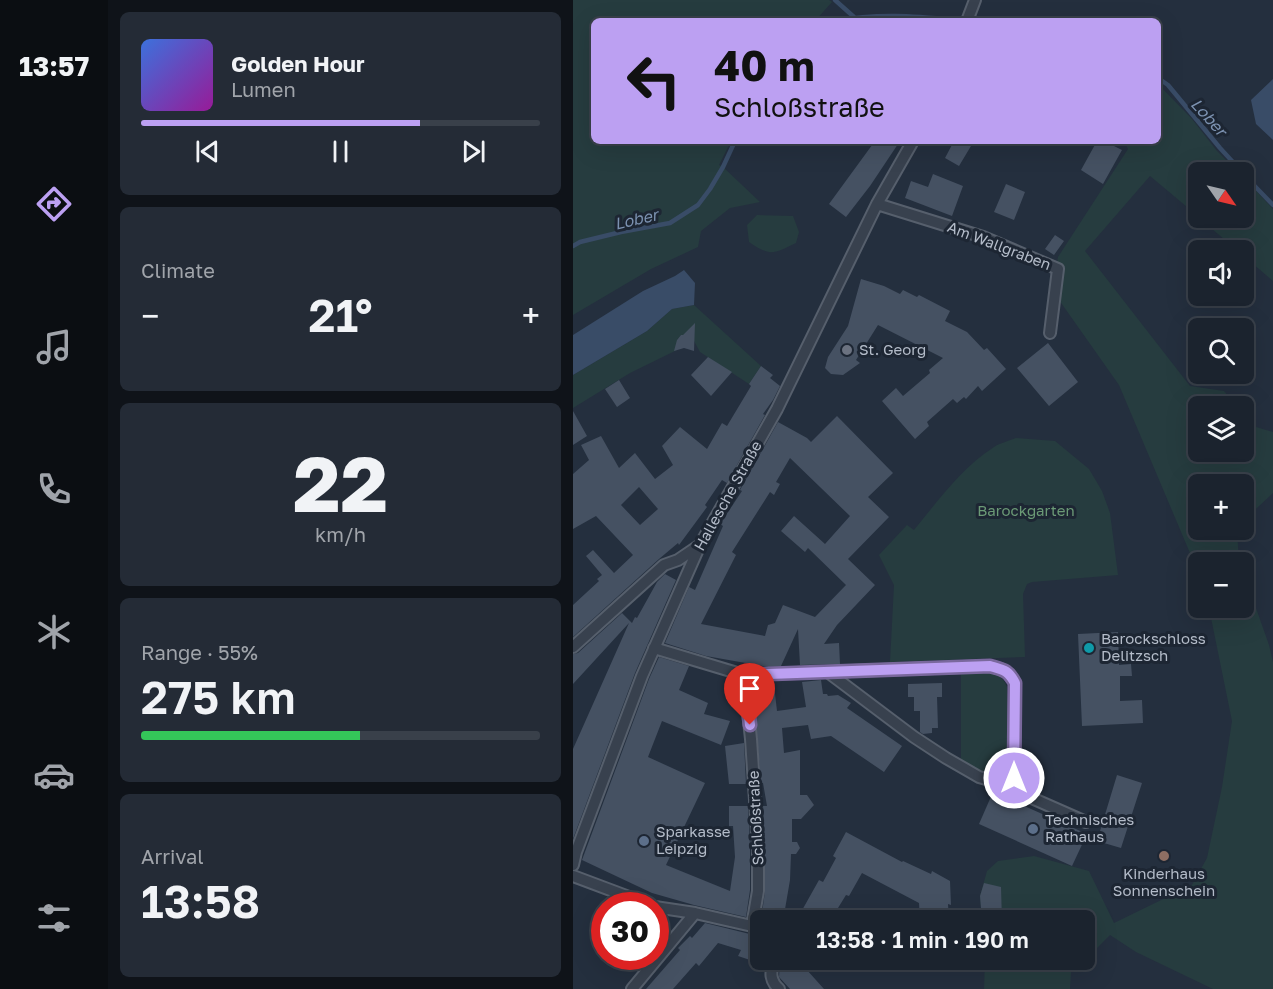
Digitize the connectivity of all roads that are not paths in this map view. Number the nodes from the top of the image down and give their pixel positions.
1 (974, 2) edge
2 (968, 18) edge
3 (911, 144) edge
4 (877, 204) junction
5 (1050, 333) dead end
6 (700, 545) junction
7 (573, 646) edge
8 (654, 648) junction
9 (829, 673) junction
10 (744, 675) junction
11 (993, 781) junction
12 (1086, 822) dead end
13 (573, 865) edge
14 (573, 876) edge
15 (616, 892) edge
16 (669, 909) edge
17 (757, 910) edge
18 (695, 913) junction
19 (750, 926) edge
20 (772, 970) edge
21 (631, 989) edge
22 (779, 989) edge

1 - 2 street
3 - 4 street, Hallesche Straße
4 - 5 street, Am Wallgraben
4 - 6 street, Hallesche Straße
6 - 7 street
6 - 8 street, Hallesche Straße
8 - 10 street
8 - 13 street, Hallesche Straße
9 - 10 street
9 - 11 street
9 - 11 street
10 - 17 street, Schloßstraße
11 - 12 street
14 - 15 street
16 - 18 street
18 - 19 street
18 - 21 street
20 - 22 street

